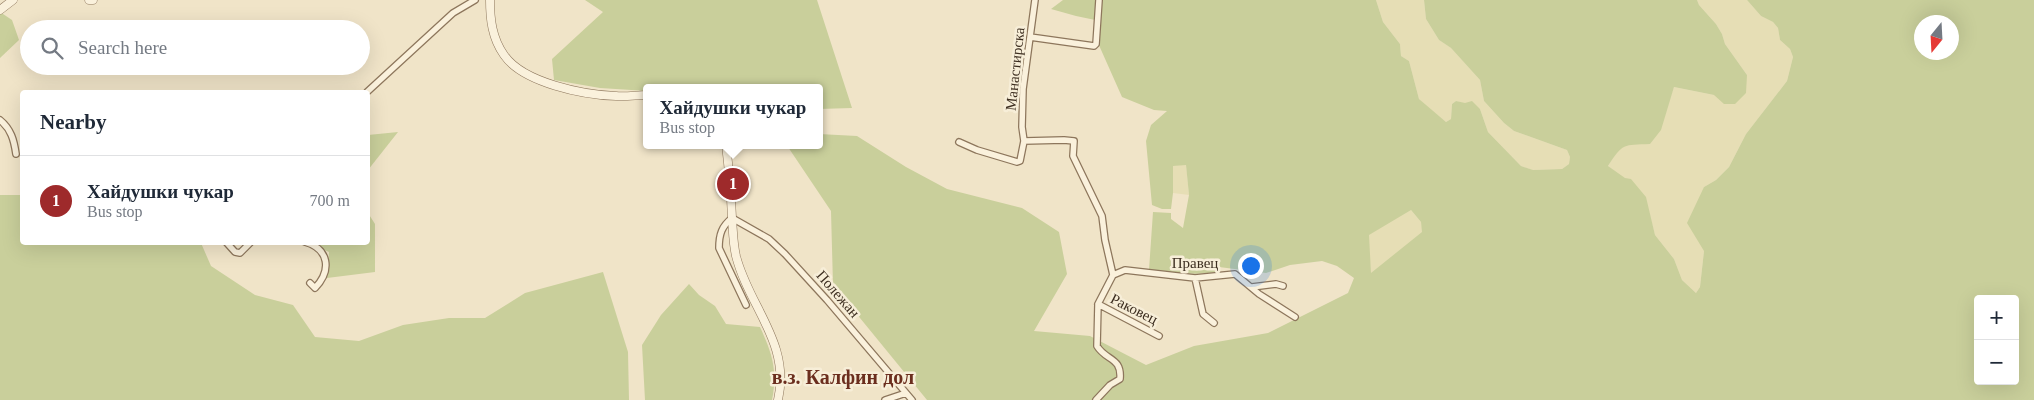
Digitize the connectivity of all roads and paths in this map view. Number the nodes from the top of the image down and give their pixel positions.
1 (13, 0) edge
2 (89, 0) edge
3 (93, 0) edge
4 (475, 0) edge
5 (490, 0) edge
6 (1035, 0) edge
7 (1099, 0) edge
8 (0, 10) edge
9 (1030, 37) junction
10 (369, 90) edge
11 (643, 95) edge
12 (0, 120) edge
13 (1024, 141) junction
14 (959, 142) dead end
15 (726, 149) edge
16 (16, 154) dead end
17 (732, 218) junction
18 (228, 245) edge
19 (248, 245) edge
20 (314, 245) edge
21 (1113, 275) junction
22 (1195, 278) junction
23 (310, 284) dead end
24 (1283, 286) dead end
25 (1252, 287) junction
26 (1098, 304) junction
27 (746, 305) dead end
28 (1295, 317) dead end
29 (1214, 323) dead end
30 (1159, 336) dead end
31 (906, 393) junction
32 (778, 400) edge
33 (885, 400) edge
34 (912, 400) edge
35 (1096, 400) edge

1 - 8 street
2 - 3 street
4 - 10 street
5 - 11 street
6 - 9 street, Манастирска
7 - 9 street
9 - 13 street, Манастирска
12 - 16 street
13 - 14 street
13 - 21 street
15 - 17 street
17 - 27 street
17 - 31 street, Полежан
17 - 32 street
18 - 19 street
20 - 23 street
21 - 22 street, Правец
21 - 26 street
22 - 25 street, Правец
22 - 29 street
24 - 25 street
25 - 28 street, Правец
26 - 30 street, Раковец
26 - 35 street
31 - 33 street
31 - 34 street, Полежан

